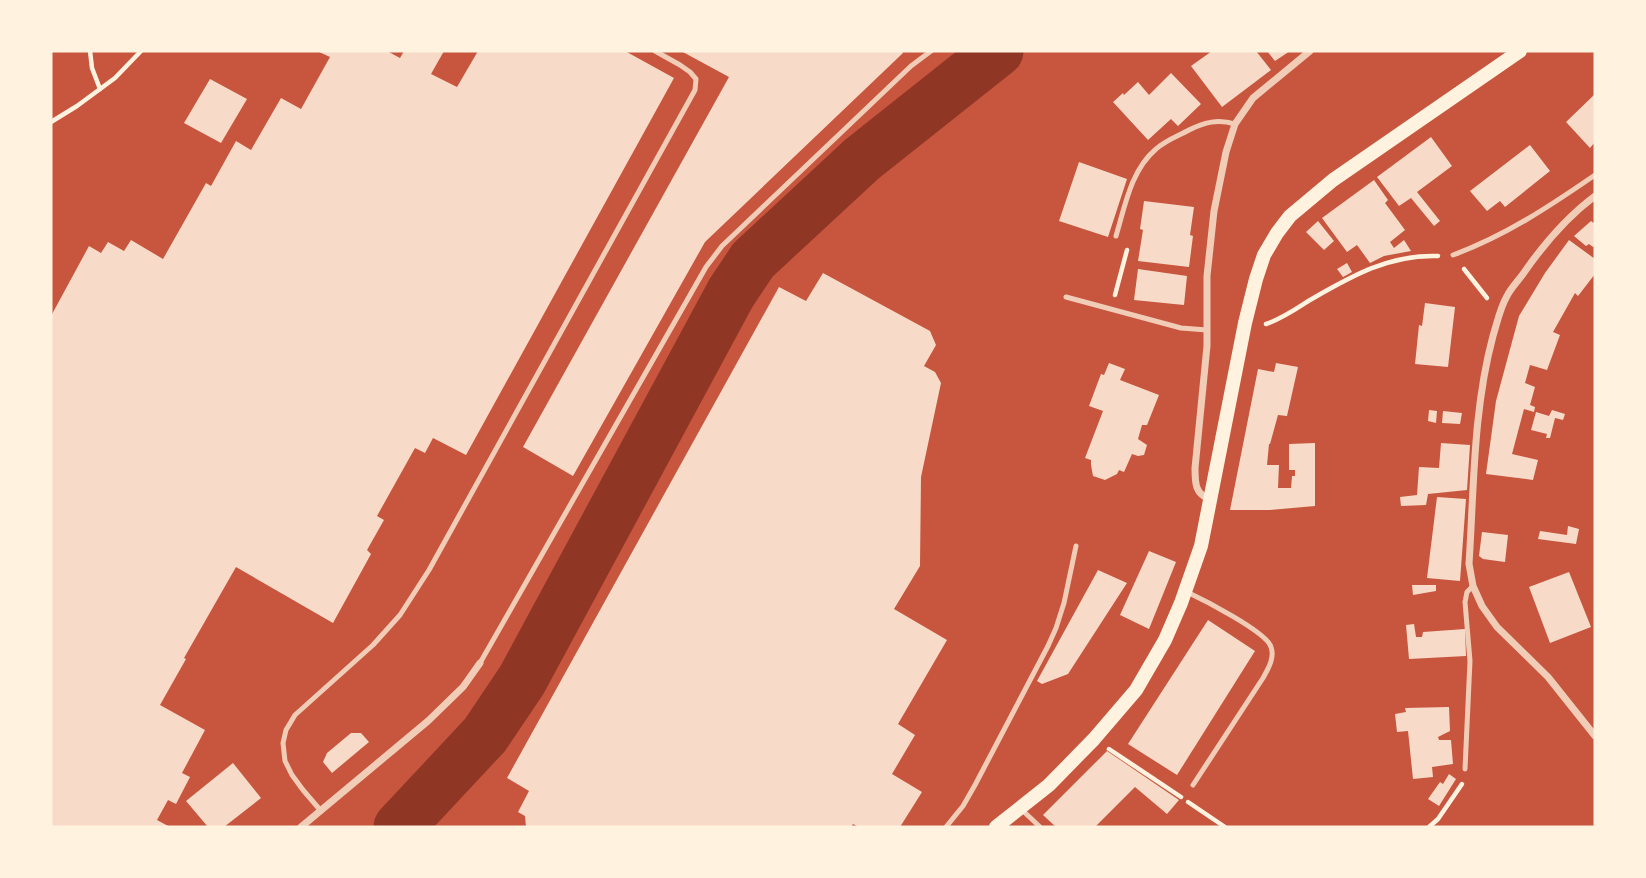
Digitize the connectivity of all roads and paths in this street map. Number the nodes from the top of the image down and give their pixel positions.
1 (90, 51) edge
2 (141, 51) edge
3 (655, 51) edge
4 (930, 51) edge
5 (1310, 51) edge
6 (1520, 51) edge
7 (100, 89) junction
8 (51, 122) edge
9 (1235, 124) junction
10 (1595, 175) edge
11 (1595, 196) edge
12 (1116, 236) joint
13 (1453, 255) junction
14 (1066, 297) dead end
15 (1488, 299) dead end
16 (1111, 310) junction
17 (1245, 323) junction
18 (1207, 330) junction
19 (1212, 501) junction
20 (1076, 546) dead end
21 (1473, 586) junction
22 (1185, 592) junction
23 (480, 663) joint
24 (1595, 736) edge
25 (1094, 739) junction
26 (1465, 769) joint
27 (1193, 785) dead end
28 (1020, 808) junction
29 (321, 811) junction
30 (301, 827) edge
31 (946, 827) edge
32 (996, 827) edge
33 (1040, 827) edge
34 (1226, 827) edge
35 (1429, 827) edge

1 - 7 path
2 - 7 path
3 - 29 lane
4 - 23 lane
5 - 9 street
6 - 17 main road
7 - 8 path
9 - 12 lane
9 - 18 street
10 - 13 lane
11 - 21 street
12 - 16 path
13 - 15 path
13 - 17 path
14 - 16 lane
16 - 18 lane
17 - 19 main road
18 - 19 street
19 - 22 main road
20 - 31 lane
21 - 24 street
21 - 26 lane
22 - 25 main road
22 - 27 lane
23 - 29 street
25 - 28 main road
25 - 34 path
26 - 35 path
28 - 32 main road
28 - 33 lane
29 - 30 street

